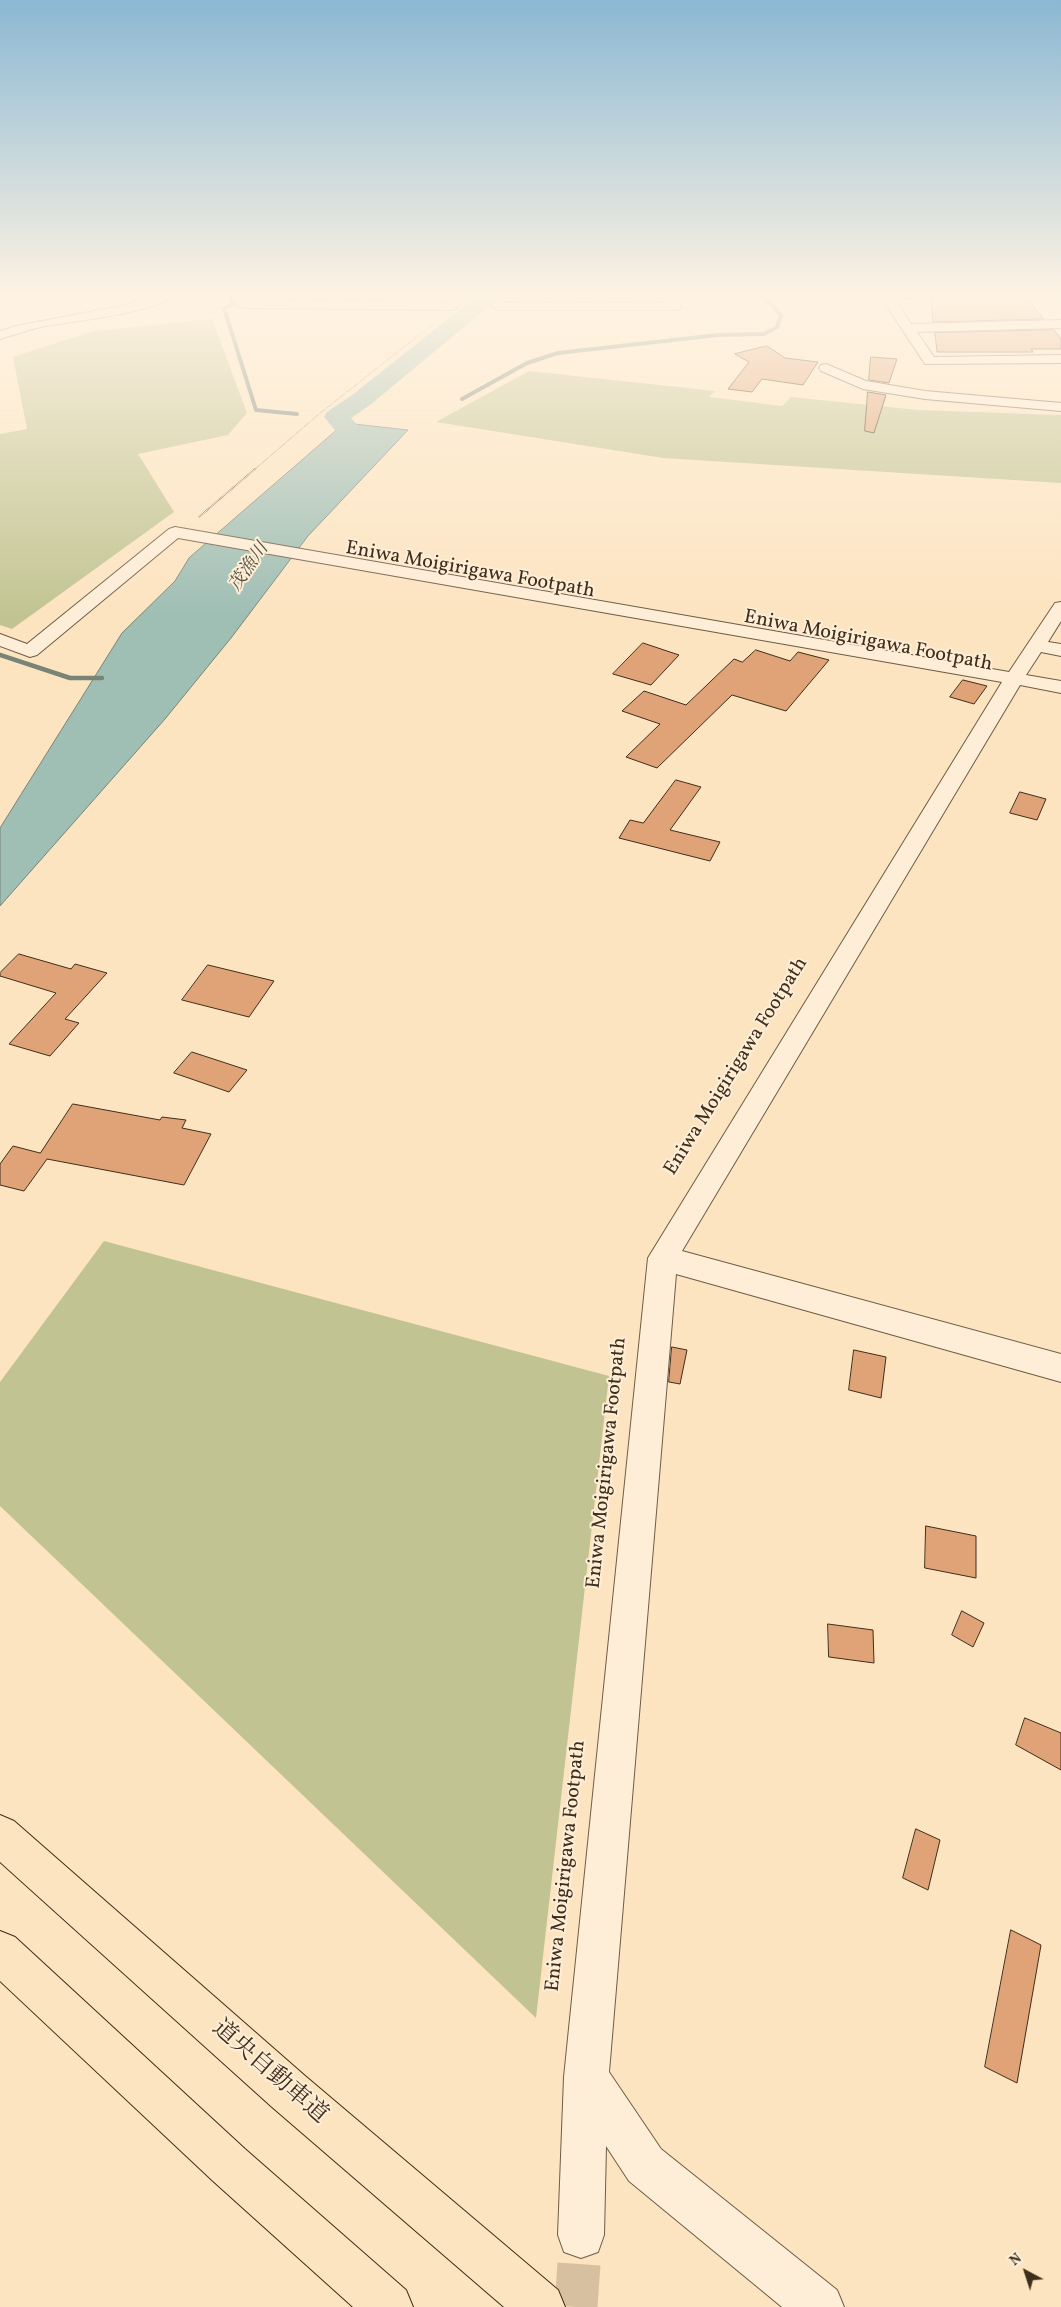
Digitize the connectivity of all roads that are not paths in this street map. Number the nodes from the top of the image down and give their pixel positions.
1 (998, 401) edge
2 (1061, 407) edge
3 (1061, 608) edge
4 (0, 640) edge
5 (1049, 647) edge
6 (1014, 679) junction
7 (1061, 687) edge
8 (663, 1258) junction
9 (1061, 1368) edge
10 (0, 1835) edge
11 (0, 1952) edge
12 (586, 2077) junction
13 (581, 2234) tunnel mouth
14 (389, 2307) edge
15 (542, 2307) edge
16 (820, 2307) edge

1 - 2 street
3 - 5 street
4 - 6 street
5 - 6 street
6 - 7 street
6 - 8 street
8 - 9 street
8 - 12 street
10 - 15 highway, 道央自動車道
11 - 14 highway
12 - 13 street
12 - 16 street

